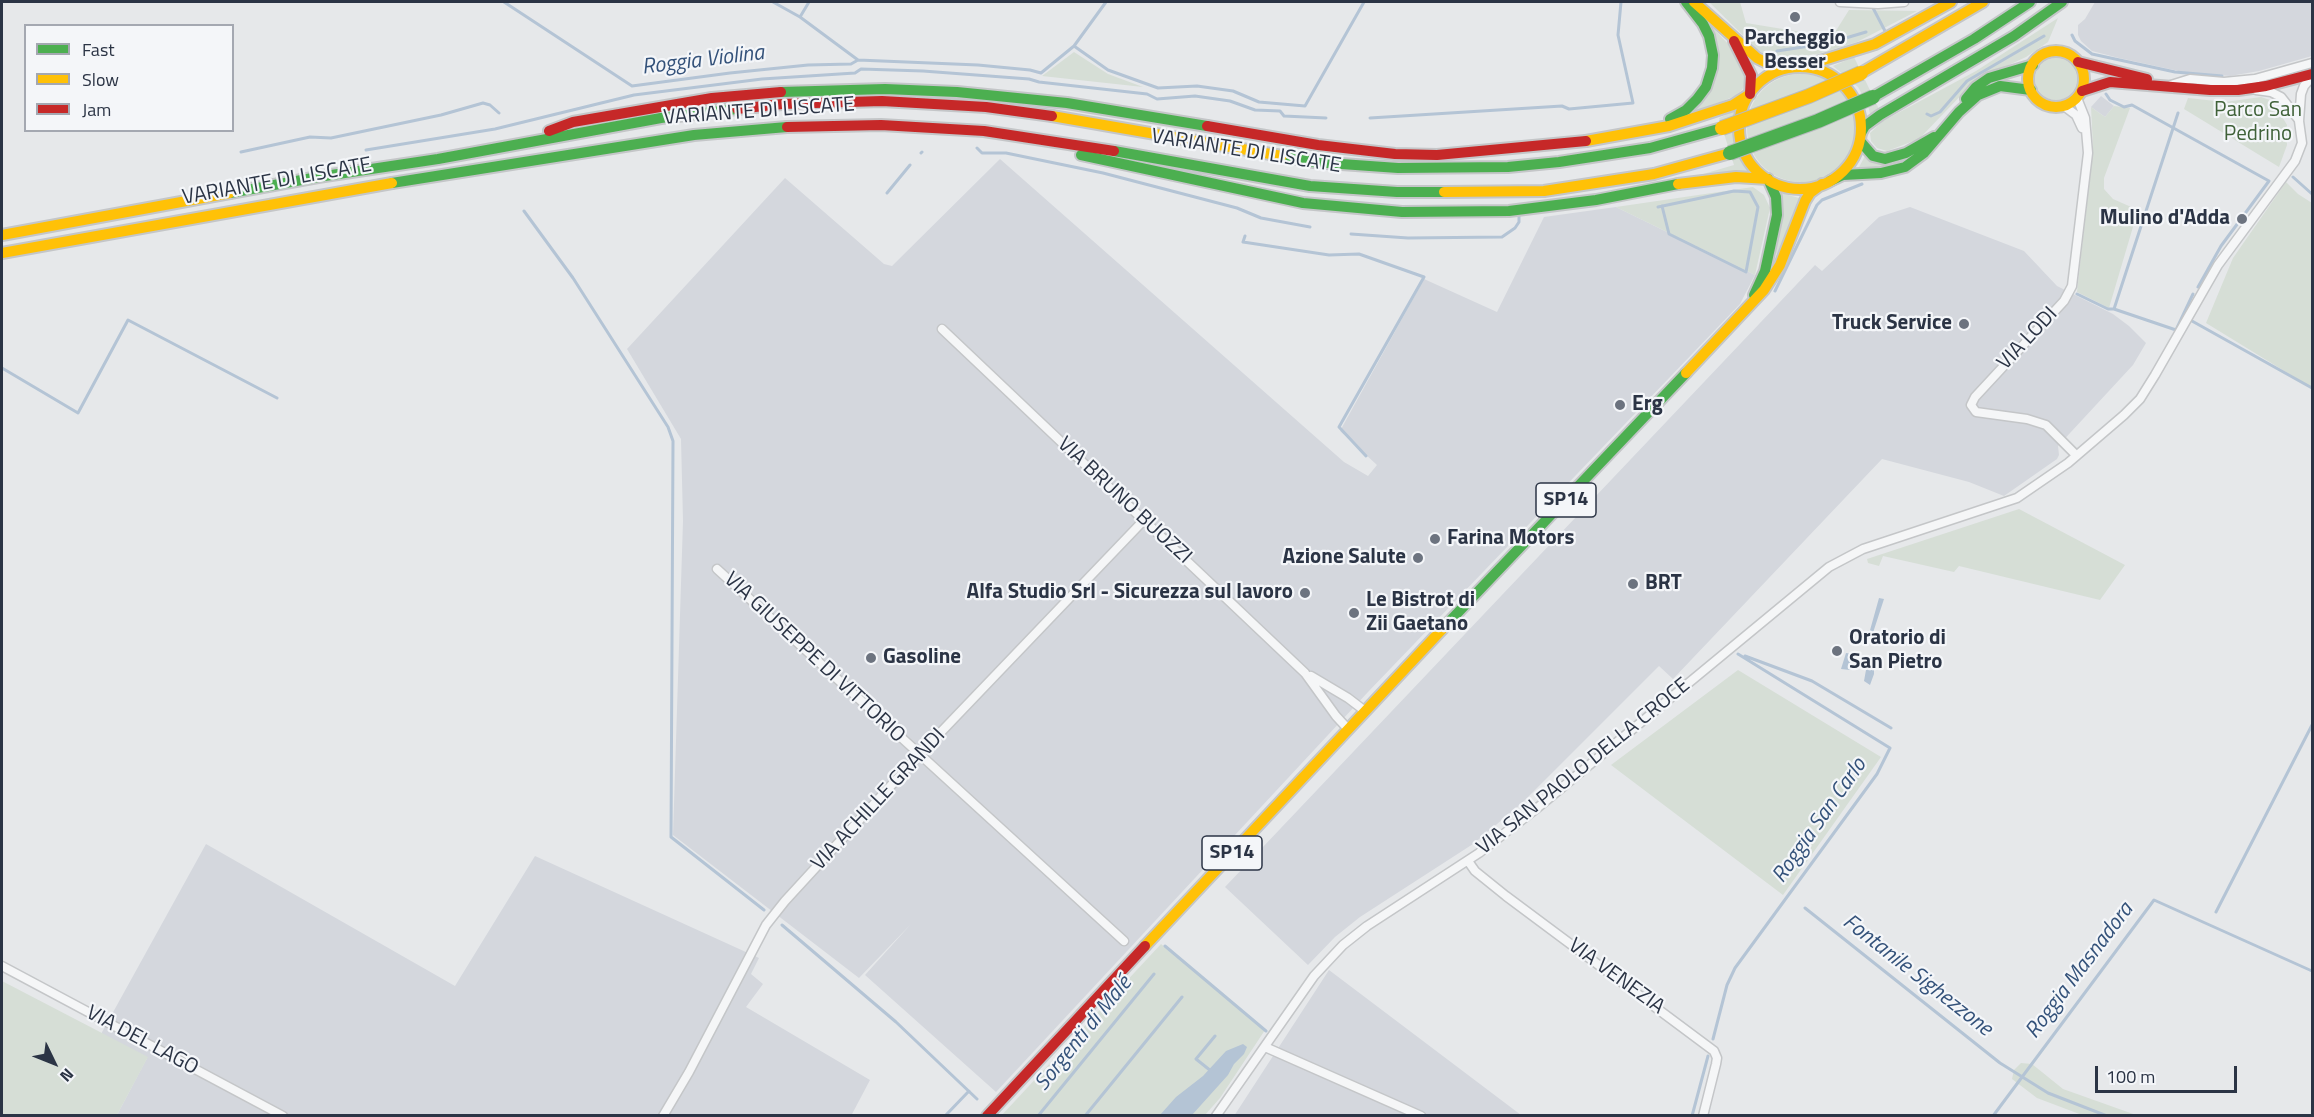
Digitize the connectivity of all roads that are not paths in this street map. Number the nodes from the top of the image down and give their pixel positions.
1 (1686, 2) edge
2 (1694, 2) edge
3 (1840, 2) edge
4 (1904, 2) edge
5 (1951, 2) edge
6 (1983, 2) edge
7 (2030, 2) edge
8 (2062, 2) edge
9 (1728, 31) junction
10 (2078, 62) junction
11 (2313, 63) edge
12 (2033, 65) junction
13 (1802, 67) junction
14 (1787, 69) junction
15 (2313, 75) edge
16 (2168, 85) junction
17 (2245, 89) junction
18 (2031, 90) junction
19 (1750, 94) junction
20 (2079, 94) junction
21 (2064, 106) junction
22 (1959, 112) junction
23 (2300, 121) junction
24 (773, 128) junction
25 (1940, 134) junction
26 (1860, 137) junction
27 (1586, 141) junction
28 (521, 142) junction
29 (2088, 146) junction
30 (1768, 179) junction
31 (1826, 183) junction
32 (2, 235) edge
33 (2, 253) edge
34 (1744, 312) junction
35 (942, 329) dead end
36 (2076, 455) junction
37 (1144, 520) junction
38 (717, 569) dead end
39 (1305, 673) junction
40 (1365, 711) junction
41 (1348, 729) junction
42 (920, 755) junction
43 (1468, 861) junction
44 (1124, 940) dead end
45 (2, 966) edge
46 (1265, 1047) junction
47 (283, 1116) edge
48 (663, 1116) edge
49 (987, 1116) edge
50 (1216, 1116) edge
51 (1421, 1116) edge
52 (1703, 1116) edge

1 - 27 main road
2 - 9 main road
3 - 4 street
5 - 13 main road
6 - 28 main road, VARIANTE DI LISCATE, bridge
7 - 24 main road, VARIANTE DI LISCATE, bridge
8 - 26 main road
9 - 14 main road
9 - 19 main road
10 - 12 main road
10 - 16 main road
10 - 20 main road
11 - 16 street
12 - 18 main road
12 - 22 main road
13 - 14 main road
13 - 26 main road
14 - 19 main road
15 - 17 main road
15 - 23 street
16 - 17 main road
16 - 20 main road
17 - 23 street
18 - 21 main road
18 - 22 main road
19 - 27 main road
19 - 30 main road
20 - 21 main road
20 - 29 street, VIA LODI
21 - 29 street, VIA LODI
22 - 25 main road
23 - 36 street, VIA SAN PAOLO DELLA CROCE
24 - 30 main road
24 - 33 main road, VARIANTE DI LISCATE
25 - 26 main road
25 - 31 main road
26 - 31 main road
27 - 28 main road
28 - 32 main road, VARIANTE DI LISCATE
29 - 36 street, VIA LODI
30 - 31 main road
30 - 34 main road, SP14
31 - 34 main road, SP14
34 - 40 main road, SP14
35 - 37 street, VIA BRUNO BUOZZI
36 - 43 street, VIA SAN PAOLO DELLA CROCE
37 - 39 street, VIA BRUNO BUOZZI
37 - 42 street, VIA ACHILLE GRANDI
38 - 42 street, VIA GIUSEPPE DI VITTORIO
39 - 40 street, VIA BRUNO BUOZZI
39 - 41 street, VIA BRUNO BUOZZI
40 - 41 main road, SP14
41 - 49 main road, SP14
42 - 44 street, VIA GIUSEPPE DI VITTORIO
42 - 48 street, VIA ACHILLE GRANDI
43 - 46 street, VIA SAN PAOLO DELLA CROCE
43 - 52 street, VIA VENEZIA
45 - 47 street, VIA DEL LAGO
46 - 50 street, VIA SAN PAOLO DELLA CROCE
46 - 51 street

